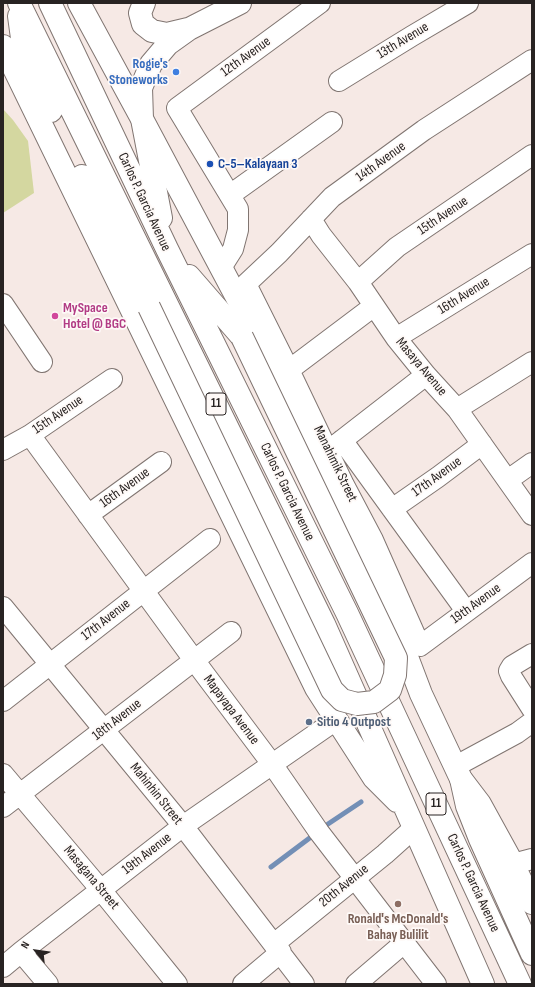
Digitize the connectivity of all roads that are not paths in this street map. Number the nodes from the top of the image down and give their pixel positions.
1 (18, 3) edge
2 (50, 3) edge
3 (79, 3) edge
4 (144, 3) edge
5 (240, 3) edge
6 (468, 3) edge
7 (316, 4) edge
8 (189, 29) junction
9 (3, 46) edge
10 (532, 60) edge
11 (3, 80) edge
12 (339, 81) dead end
13 (142, 119) junction
14 (39, 120) junction
15 (332, 122) dead end
16 (532, 155) edge
17 (84, 181) junction
18 (230, 195) junction
19 (311, 219) junction
20 (167, 249) junction
21 (532, 254) edge
22 (221, 268) junction
23 (358, 282) junction
24 (246, 284) joint
25 (3, 304) edge
26 (374, 306) junction
27 (396, 338) junction
28 (42, 362) dead end
29 (532, 362) edge
30 (289, 370) junction
31 (426, 375) junction
32 (112, 379) dead end
33 (457, 409) junction
34 (30, 435) junction
35 (482, 444) junction
36 (335, 445) junction
37 (3, 450) edge
38 (161, 462) dead end
39 (532, 463) edge
40 (508, 480) junction
41 (392, 509) junction
42 (88, 515) junction
43 (532, 515) edge
44 (210, 539) dead end
45 (532, 563) edge
46 (144, 590) junction
47 (3, 607) edge
48 (466, 611) junction
49 (231, 632) dead end
50 (420, 646) junction
51 (532, 654) edge
52 (194, 660) junction
53 (50, 664) junction
54 (421, 694) junction
55 (3, 701) edge
56 (532, 709) edge
57 (336, 720) junction
58 (532, 722) edge
59 (104, 730) junction
60 (272, 764) junction
61 (459, 773) junction
62 (3, 774) edge
63 (20, 795) junction
64 (432, 796) junction
65 (3, 807) edge
66 (405, 808) junction
67 (183, 826) junction
68 (414, 828) junction
69 (480, 839) junction
70 (523, 861) edge
71 (354, 878) junction
72 (101, 890) junction
73 (532, 903) edge
74 (404, 943) junction
75 (277, 948) junction
76 (21, 952) junction
77 (532, 954) edge
78 (3, 968) edge
79 (48, 984) edge
80 (177, 984) edge
81 (243, 984) edge
82 (304, 984) edge
83 (356, 984) edge
84 (436, 984) edge
85 (483, 984) edge
86 (520, 984) edge

1 - 17 main road
1 - 66 main road, Carlos P. Garcia Avenue / 11
2 - 20 main road, Carlos P. Garcia Avenue / 11
3 - 13 main road
4 - 8 main road
5 - 8 main road
6 - 12 street, 13th Avenue
7 - 18 street, 12th Avenue
8 - 13 main road
9 - 14 main road
10 - 19 street, 14th Avenue
11 - 14 main road
13 - 20 main road
13 - 22 main road
14 - 17 main road
14 - 57 main road
15 - 18 street
16 - 23 street, 15th Avenue
17 - 20 main road, bridge
18 - 22 street
19 - 23 street, Masaya Avenue
19 - 24 street, 14th Avenue
20 - 64 main road, Carlos P. Garcia Avenue / 11
21 - 27 street, 16th Avenue
22 - 54 main road
23 - 26 street, Masaya Avenue
24 - 30 street, Manahimik Street
25 - 28 street
26 - 27 street, Masaya Avenue
26 - 30 street
27 - 31 street, Masaya Avenue
29 - 33 street
30 - 36 street, Manahimik Street
31 - 33 street, Masaya Avenue
31 - 36 street
32 - 34 street, 15th Avenue
33 - 35 street, Masaya Avenue
34 - 37 street, 15th Avenue
34 - 42 street, Mapayapa Avenue
35 - 40 street, Masaya Avenue
35 - 41 street, 17th Avenue
36 - 41 street
36 - 50 street, Manahimik Street
38 - 42 street, 16th Avenue
39 - 40 street
40 - 43 street, Masaya Avenue
41 - 48 street
42 - 46 street, Mapayapa Avenue
44 - 46 street, 17th Avenue
45 - 48 street, 19th Avenue
46 - 52 street, Mapayapa Avenue
46 - 53 street, 17th Avenue
47 - 53 street, Mahinhin Street
48 - 50 street, 19th Avenue
49 - 52 street, 18th Avenue
50 - 54 main road
51 - 56 street
52 - 59 street, 18th Avenue
52 - 60 street, Mapayapa Avenue
53 - 55 street, 17th Avenue
53 - 59 street, Mahinhin Street
54 - 61 main road
57 - 60 street, 19th Avenue
57 - 66 main road
58 - 61 street
59 - 63 street, 18th Avenue
59 - 67 street, Mahinhin Street
60 - 67 street, 19th Avenue
60 - 71 street, Mapayapa Avenue
61 - 69 main road
61 - 70 main road
62 - 63 street, Masagana Street
63 - 65 street, 18th Avenue
63 - 72 street, Masagana Street
64 - 69 main road
64 - 86 main road, Carlos P. Garcia Avenue / 11
66 - 68 main road, Carlos P. Garcia Avenue / 11
67 - 72 street, 19th Avenue
67 - 75 street, Mahinhin Street
68 - 71 street, 20th Avenue
68 - 85 main road, Carlos P. Garcia Avenue / 11
69 - 77 main road
70 - 73 main road
71 - 74 street, Mapayapa Avenue
71 - 75 street, 20th Avenue
72 - 76 street, 19th Avenue
72 - 80 street, Masagana Street
74 - 83 street
74 - 84 street, Mapayapa Avenue
75 - 81 street, 20th Avenue
75 - 82 street, Mahinhin Street
76 - 78 street, 19th Avenue
76 - 79 street

